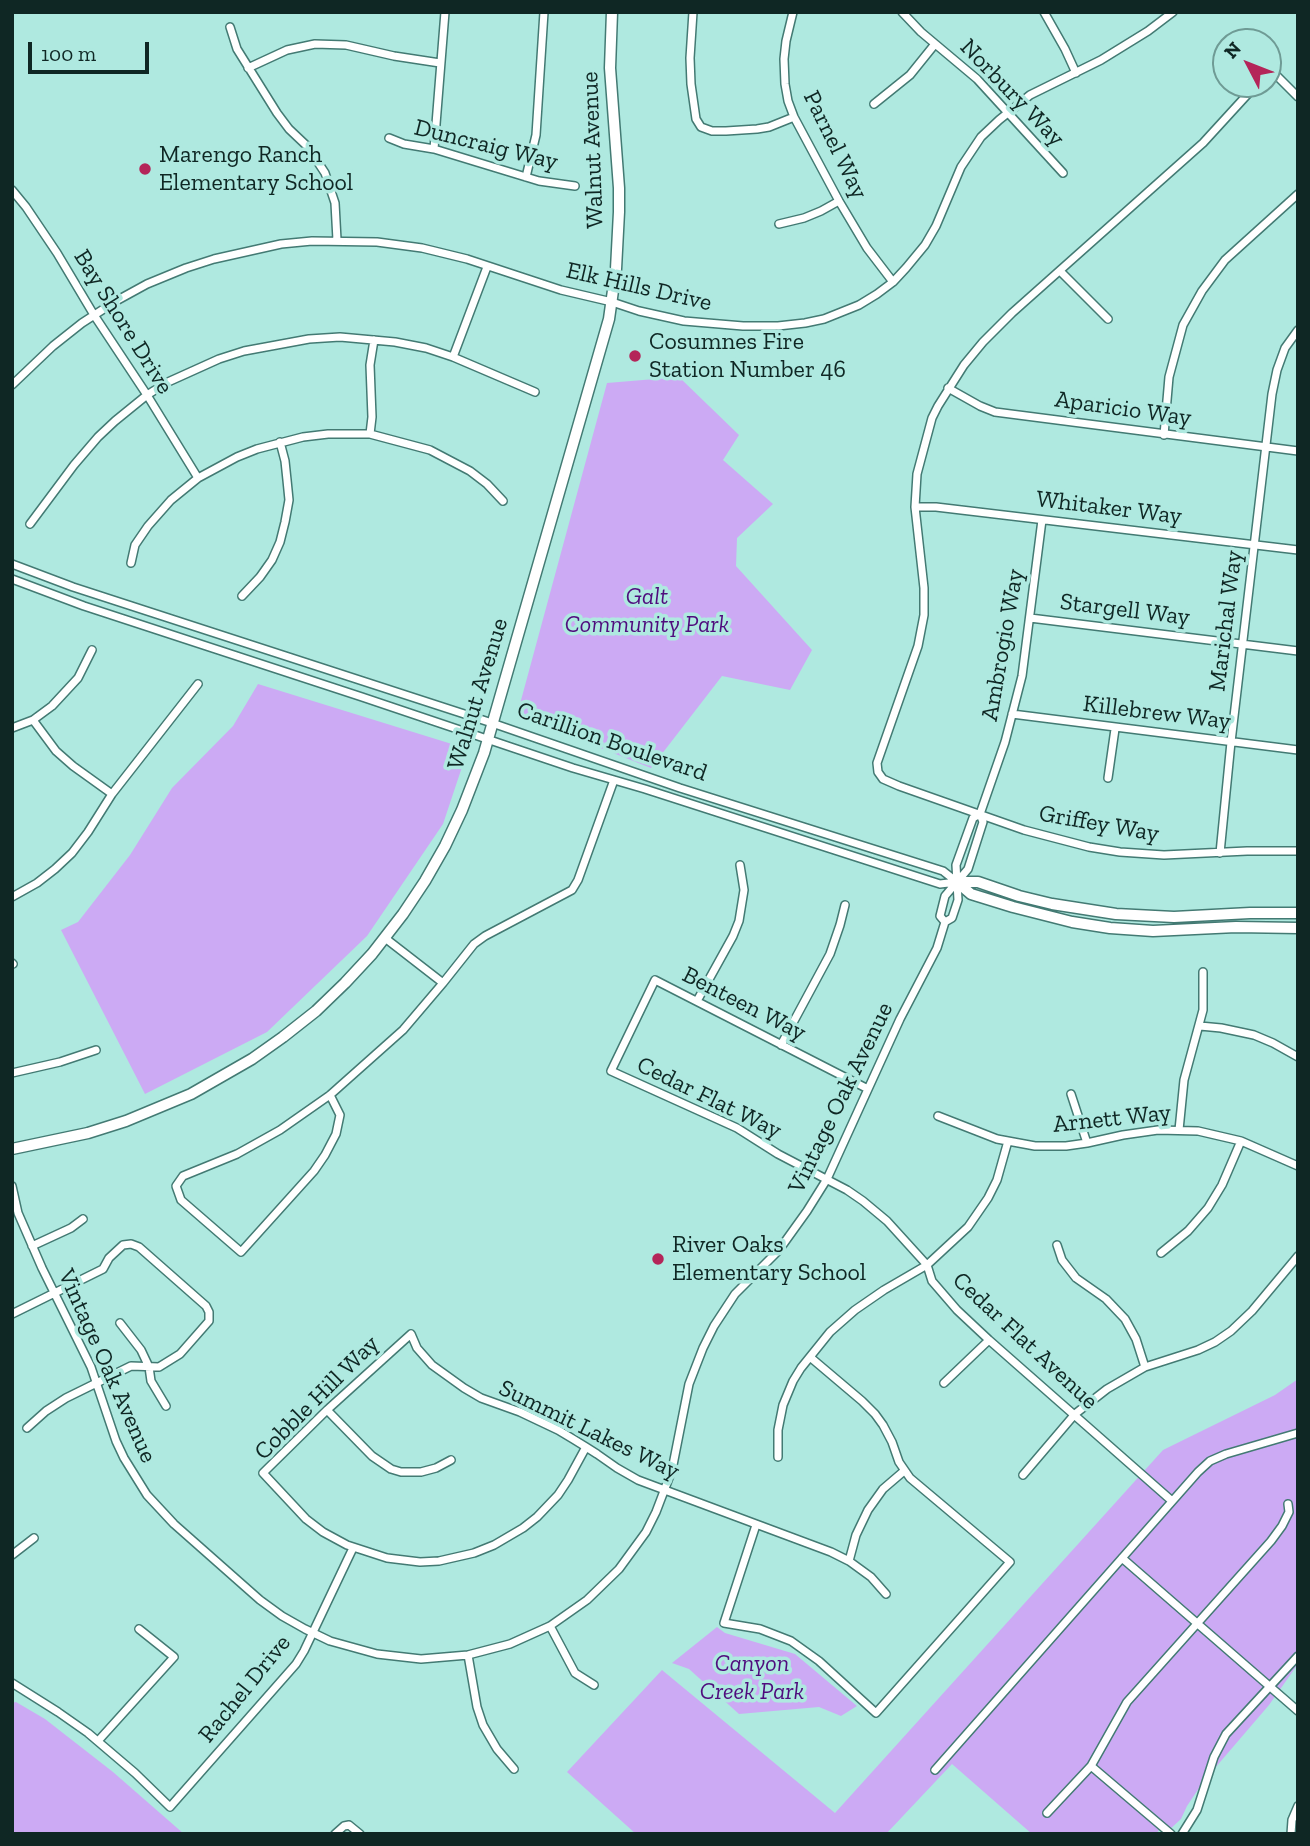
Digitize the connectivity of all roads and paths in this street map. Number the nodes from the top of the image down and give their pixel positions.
1 (445, 12) edge
2 (544, 12) edge
3 (612, 12) edge
4 (693, 12) edge
5 (793, 12) edge
6 (902, 12) edge
7 (1044, 12) edge
8 (1172, 12) edge
9 (230, 27) dead end
10 (935, 44) junction
11 (440, 63) junction
12 (248, 68) junction
13 (1076, 73) junction
14 (1282, 80) edge
15 (1298, 97) edge
16 (1244, 98) edge
17 (874, 104) dead end
18 (1008, 112) junction
19 (794, 117) junction
20 (388, 138) dead end
21 (434, 149) junction
22 (1063, 173) dead end
23 (526, 177) junction
24 (575, 186) dead end
25 (12, 190) edge
26 (1298, 194) edge
27 (839, 201) junction
28 (779, 224) dead end
29 (337, 240) junction
30 (487, 267) junction
31 (1060, 271) junction
32 (893, 282) junction
33 (612, 302) junction
34 (94, 315) junction
35 (1108, 319) dead end
36 (1298, 330) edge
37 (374, 340) junction
38 (453, 357) junction
39 (12, 385) edge
40 (948, 388) junction
41 (535, 392) dead end
42 (147, 395) junction
43 (370, 434) junction
44 (1164, 435) junction
45 (280, 442) junction
46 (1266, 447) junction
47 (1298, 451) edge
48 (198, 478) junction
49 (503, 501) dead end
50 (915, 507) junction
51 (1042, 520) junction
52 (30, 524) dead end
53 (1254, 544) junction
54 (1298, 550) edge
55 (12, 564) edge
56 (131, 564) dead end
57 (12, 579) edge
58 (242, 596) dead end
59 (1030, 618) junction
60 (1242, 645) junction
61 (92, 650) dead end
62 (1298, 651) edge
63 (198, 684) dead end
64 (1012, 715) junction
65 (33, 720) junction
66 (492, 723) junction
67 (12, 728) edge
68 (1115, 729) junction
69 (487, 740) junction
70 (1231, 742) junction
71 (1298, 750) edge
72 (1108, 778) dead end
73 (614, 780) junction
74 (112, 794) junction
75 (980, 814) junction
76 (1298, 851) edge
77 (1220, 853) junction
78 (740, 865) dead end
79 (957, 881) junction
80 (12, 897) edge
81 (845, 905) dead end
82 (1298, 914) edge
83 (946, 922) junction
84 (1298, 928) edge
85 (385, 938) junction
86 (1203, 972) dead end
87 (443, 983) junction
88 (697, 1001) junction
89 (1200, 1026) junction
90 (781, 1045) junction
91 (96, 1050) dead end
92 (1298, 1057) edge
93 (611, 1072) joint
94 (12, 1073) edge
95 (868, 1089) junction
96 (1072, 1094) dead end
97 (330, 1095) junction
98 (938, 1116) dead end
99 (1180, 1130) junction
100 (1008, 1141) junction
101 (1241, 1141) junction
102 (1087, 1143) junction
103 (12, 1149) edge
104 (1298, 1166) edge
105 (827, 1179) junction
106 (12, 1186) edge
107 (15, 1214) edge
108 (83, 1219) dead end
109 (1057, 1245) dead end
110 (32, 1246) junction
111 (1161, 1253) dead end
112 (1298, 1256) edge
113 (928, 1265) junction
114 (55, 1293) junction
115 (12, 1314) edge
116 (120, 1323) dead end
117 (411, 1334) joint
118 (989, 1340) junction
119 (810, 1357) junction
120 (149, 1367) junction
121 (1145, 1367) junction
122 (944, 1383) dead end
123 (97, 1384) junction
124 (166, 1406) dead end
125 (327, 1410) junction
126 (1074, 1414) junction
127 (27, 1428) dead end
128 (1298, 1433) edge
129 (586, 1447) junction
130 (778, 1457) dead end
131 (451, 1460) dead end
132 (904, 1471) junction
133 (1023, 1475) dead end
134 (665, 1491) junction
135 (1172, 1501) junction
136 (1288, 1504) dead end
137 (757, 1525) junction
138 (34, 1538) dead end
139 (353, 1548) junction
140 (12, 1555) edge
141 (1122, 1558) junction
142 (849, 1561) junction
143 (886, 1594) dead end
144 (1197, 1622) junction
145 (550, 1626) junction
146 (139, 1629) dead end
147 (313, 1633) junction
148 (468, 1655) junction
149 (1298, 1656) edge
150 (12, 1683) edge
151 (594, 1685) dead end
152 (1270, 1686) junction
153 (1298, 1711) edge
154 (98, 1741) junction
155 (1091, 1766) junction
156 (514, 1769) dead end
157 (936, 1770) dead end
158 (1298, 1806) edge
159 (1047, 1813) dead end
160 (335, 1834) edge
161 (360, 1834) edge
162 (1171, 1834) edge
163 (1182, 1834) edge
164 (1291, 1834) edge

1 - 11 street
2 - 23 street
3 - 33 street, Walnut Avenue
4 - 19 street
5 - 19 street, Parnel Way
6 - 10 street, Norbury Way
7 - 13 street
8 - 13 street, Elk Hills Drive
9 - 12 street
10 - 17 street
10 - 18 street, Norbury Way
11 - 12 street
11 - 21 street
12 - 29 street
13 - 18 street, Elk Hills Drive
14 - 15 street
16 - 31 street
18 - 22 street, Norbury Way
18 - 32 street, Elk Hills Drive
19 - 27 street, Parnel Way
20 - 21 street, Duncraig Way
21 - 23 street, Duncraig Way
23 - 24 street, Duncraig Way
25 - 34 street, Bay Shore Drive
26 - 44 street
27 - 28 street
27 - 32 street, Parnel Way
29 - 30 street, Elk Hills Drive
29 - 34 street, Elk Hills Drive
30 - 33 street, Elk Hills Drive
30 - 38 street
31 - 35 street
31 - 40 street
32 - 33 street, Elk Hills Drive
33 - 66 street, Walnut Avenue
34 - 39 street, Elk Hills Drive
34 - 42 street, Bay Shore Drive
36 - 46 street, Marichal Way
37 - 38 street
37 - 42 street
37 - 43 street
38 - 41 street
40 - 44 street, Aparicio Way
40 - 50 street
42 - 48 street, Bay Shore Drive
42 - 52 street
43 - 45 street
43 - 49 street
44 - 46 street, Aparicio Way
45 - 48 street
45 - 58 street
46 - 47 street, Aparicio Way
46 - 53 street, Marichal Way
48 - 56 street
50 - 51 street, Whitaker Way
50 - 75 street, Griffey Way
51 - 53 street, Whitaker Way
51 - 59 street, Ambrogio Way
53 - 54 street, Whitaker Way
53 - 60 street, Marichal Way
55 - 66 street, Carillion Boulevard
57 - 69 street, Carillion Boulevard
59 - 60 street, Stargell Way
59 - 64 street, Ambrogio Way
60 - 62 street, Stargell Way
60 - 70 street, Marichal Way
61 - 65 street
63 - 74 street
64 - 68 street, Killebrew Way
64 - 75 street, Ambrogio Way
65 - 67 street
65 - 74 street
66 - 69 street, Walnut Avenue
66 - 79 street, Carillion Boulevard
68 - 70 street, Killebrew Way
68 - 72 street
69 - 73 street, Carillion Boulevard
69 - 85 street, Walnut Avenue
70 - 71 street, Killebrew Way
70 - 77 street, Marichal Way
73 - 79 street, Carillion Boulevard
73 - 87 street
74 - 80 street
75 - 77 street, Griffey Way
75 - 79 street, Ambrogio Way
76 - 77 street, Griffey Way
78 - 88 street
79 - 82 street, Carillion Boulevard
79 - 83 street, Vintage Oak Avenue
79 - 83 street, Vintage Oak Avenue
79 - 84 street, Carillion Boulevard
81 - 90 street
83 - 95 street, Vintage Oak Avenue
85 - 87 street
85 - 103 street, Walnut Avenue
86 - 89 street
87 - 97 street
88 - 90 street, Benteen Way
88 - 93 street, Benteen Way
89 - 92 street
89 - 99 street
90 - 95 street, Benteen Way
91 - 94 street
93 - 105 street, Cedar Flat Way
95 - 105 street, Vintage Oak Avenue
96 - 102 street
97 - 97 street
98 - 100 street, Arnett Way
99 - 101 street, Arnett Way
99 - 102 street, Arnett Way
100 - 102 street, Arnett Way
100 - 113 street
101 - 104 street, Arnett Way
101 - 111 street
105 - 113 street, Cedar Flat Avenue
105 - 134 street, Vintage Oak Avenue
106 - 107 street, Vintage Oak Avenue
107 - 110 street, Vintage Oak Avenue
108 - 110 street
109 - 121 street
110 - 114 street, Vintage Oak Avenue
112 - 121 street
113 - 118 street, Cedar Flat Avenue
113 - 119 street
114 - 115 street
114 - 120 street
114 - 123 street, Vintage Oak Avenue
116 - 120 street
117 - 125 street, Cobble Hill Way
117 - 129 street, Summit Lakes Way
118 - 122 street
118 - 126 street, Cedar Flat Avenue
119 - 130 street
119 - 132 street
120 - 123 street
120 - 124 street
121 - 126 street
123 - 127 street
123 - 147 street, Vintage Oak Avenue
125 - 131 street
125 - 139 street, Cobble Hill Way
126 - 133 street
126 - 135 street, Cedar Flat Avenue
128 - 135 street
129 - 134 street, Summit Lakes Way
129 - 139 street, Cobble Hill Way
132 - 137 street
132 - 142 street
134 - 137 street, Summit Lakes Way
134 - 145 street, Vintage Oak Avenue
135 - 141 street
136 - 144 street
137 - 142 street, Summit Lakes Way
138 - 140 street
139 - 147 street, Rachel Drive
141 - 144 street
141 - 157 street
142 - 143 street, Summit Lakes Way
144 - 152 street
144 - 155 street
145 - 148 street, Vintage Oak Avenue
145 - 151 street
146 - 154 street
147 - 148 street, Vintage Oak Avenue
147 - 154 street, Rachel Drive
148 - 156 street
149 - 152 street
150 - 154 street
152 - 153 street
152 - 163 street
155 - 159 street
155 - 162 street
158 - 164 street
160 - 161 street

